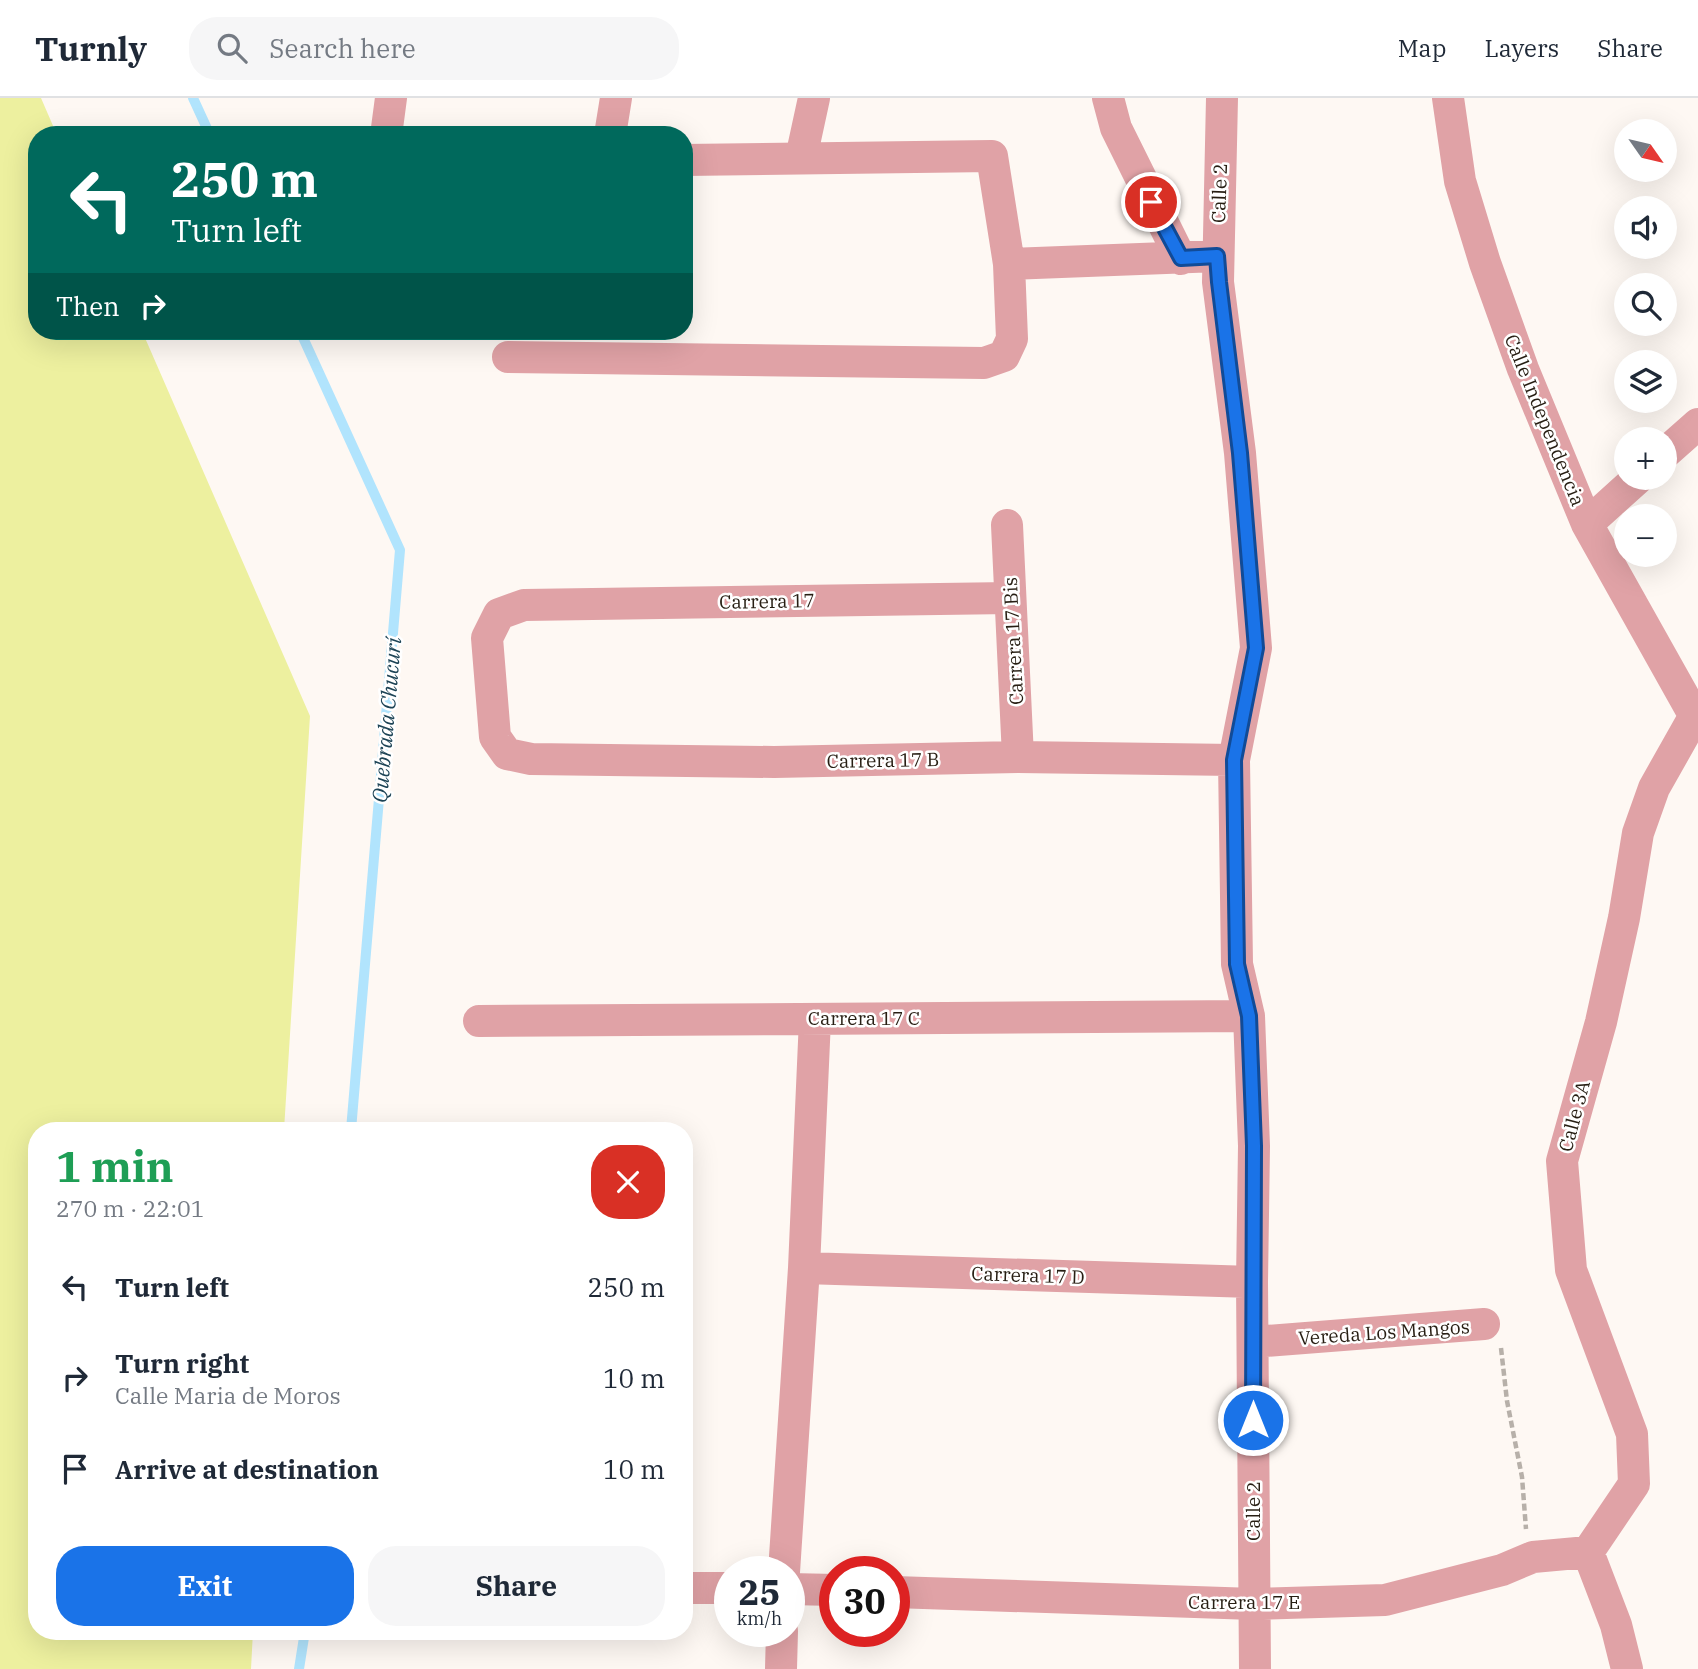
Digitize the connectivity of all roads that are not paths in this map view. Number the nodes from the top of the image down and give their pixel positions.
1 (616, 98) edge
2 (814, 98) edge
3 (1108, 98) edge
4 (1222, 98) edge
5 (1447, 98) edge
6 (611, 126) edge
7 (801, 158) junction
8 (693, 160) edge
9 (1217, 256) junction
10 (1181, 258) junction
11 (1009, 264) junction
12 (508, 357) dead end
13 (1698, 424) edge
14 (1677, 443) edge
15 (1625, 490) edge
16 (1007, 524) dead end
17 (1587, 524) junction
18 (1010, 598) junction
19 (1696, 719) edge
20 (1018, 757) junction
21 (531, 760) joint
22 (1234, 760) junction
23 (1249, 1016) junction
24 (815, 1019) junction
25 (479, 1021) dead end
26 (804, 1268) junction
27 (1252, 1282) junction
28 (1484, 1324) road end
29 (1253, 1342) junction
30 (1588, 1552) junction
31 (785, 1556) edge
32 (693, 1588) edge
33 (714, 1588) edge
34 (910, 1593) edge
35 (1254, 1604) junction
36 (782, 1647) edge
37 (781, 1669) edge
38 (1255, 1669) edge
39 (1627, 1669) edge

1 - 6 street
2 - 7 street
3 - 10 street
4 - 9 street, Calle 2
5 - 17 street, Calle Independencia
7 - 8 street
7 - 11 street
9 - 10 street
9 - 22 street, Calle 2
10 - 11 street
11 - 12 street
13 - 14 street
15 - 17 street
16 - 18 street, Carrera 17 Bis
17 - 19 street, Calle Independencia
18 - 20 street, Carrera 17 Bis
18 - 21 street, Carrera 17
19 - 30 street, Calle 3A
20 - 21 street, Carrera 17 B
20 - 22 street, Carrera 17 B
22 - 23 street, Calle 2
23 - 24 street, Carrera 17 C
23 - 27 street, Calle 2
24 - 25 street, Carrera 17 C
24 - 26 street
26 - 27 street, Carrera 17 D
26 - 31 street
27 - 29 street, Calle 2
28 - 29 street, Vereda Los Mangos
29 - 35 street, Calle 2
30 - 35 street, Carrera 17 E
30 - 39 street
32 - 33 street
34 - 35 street, Carrera 17 E
35 - 38 street, Calle 2
36 - 37 street

